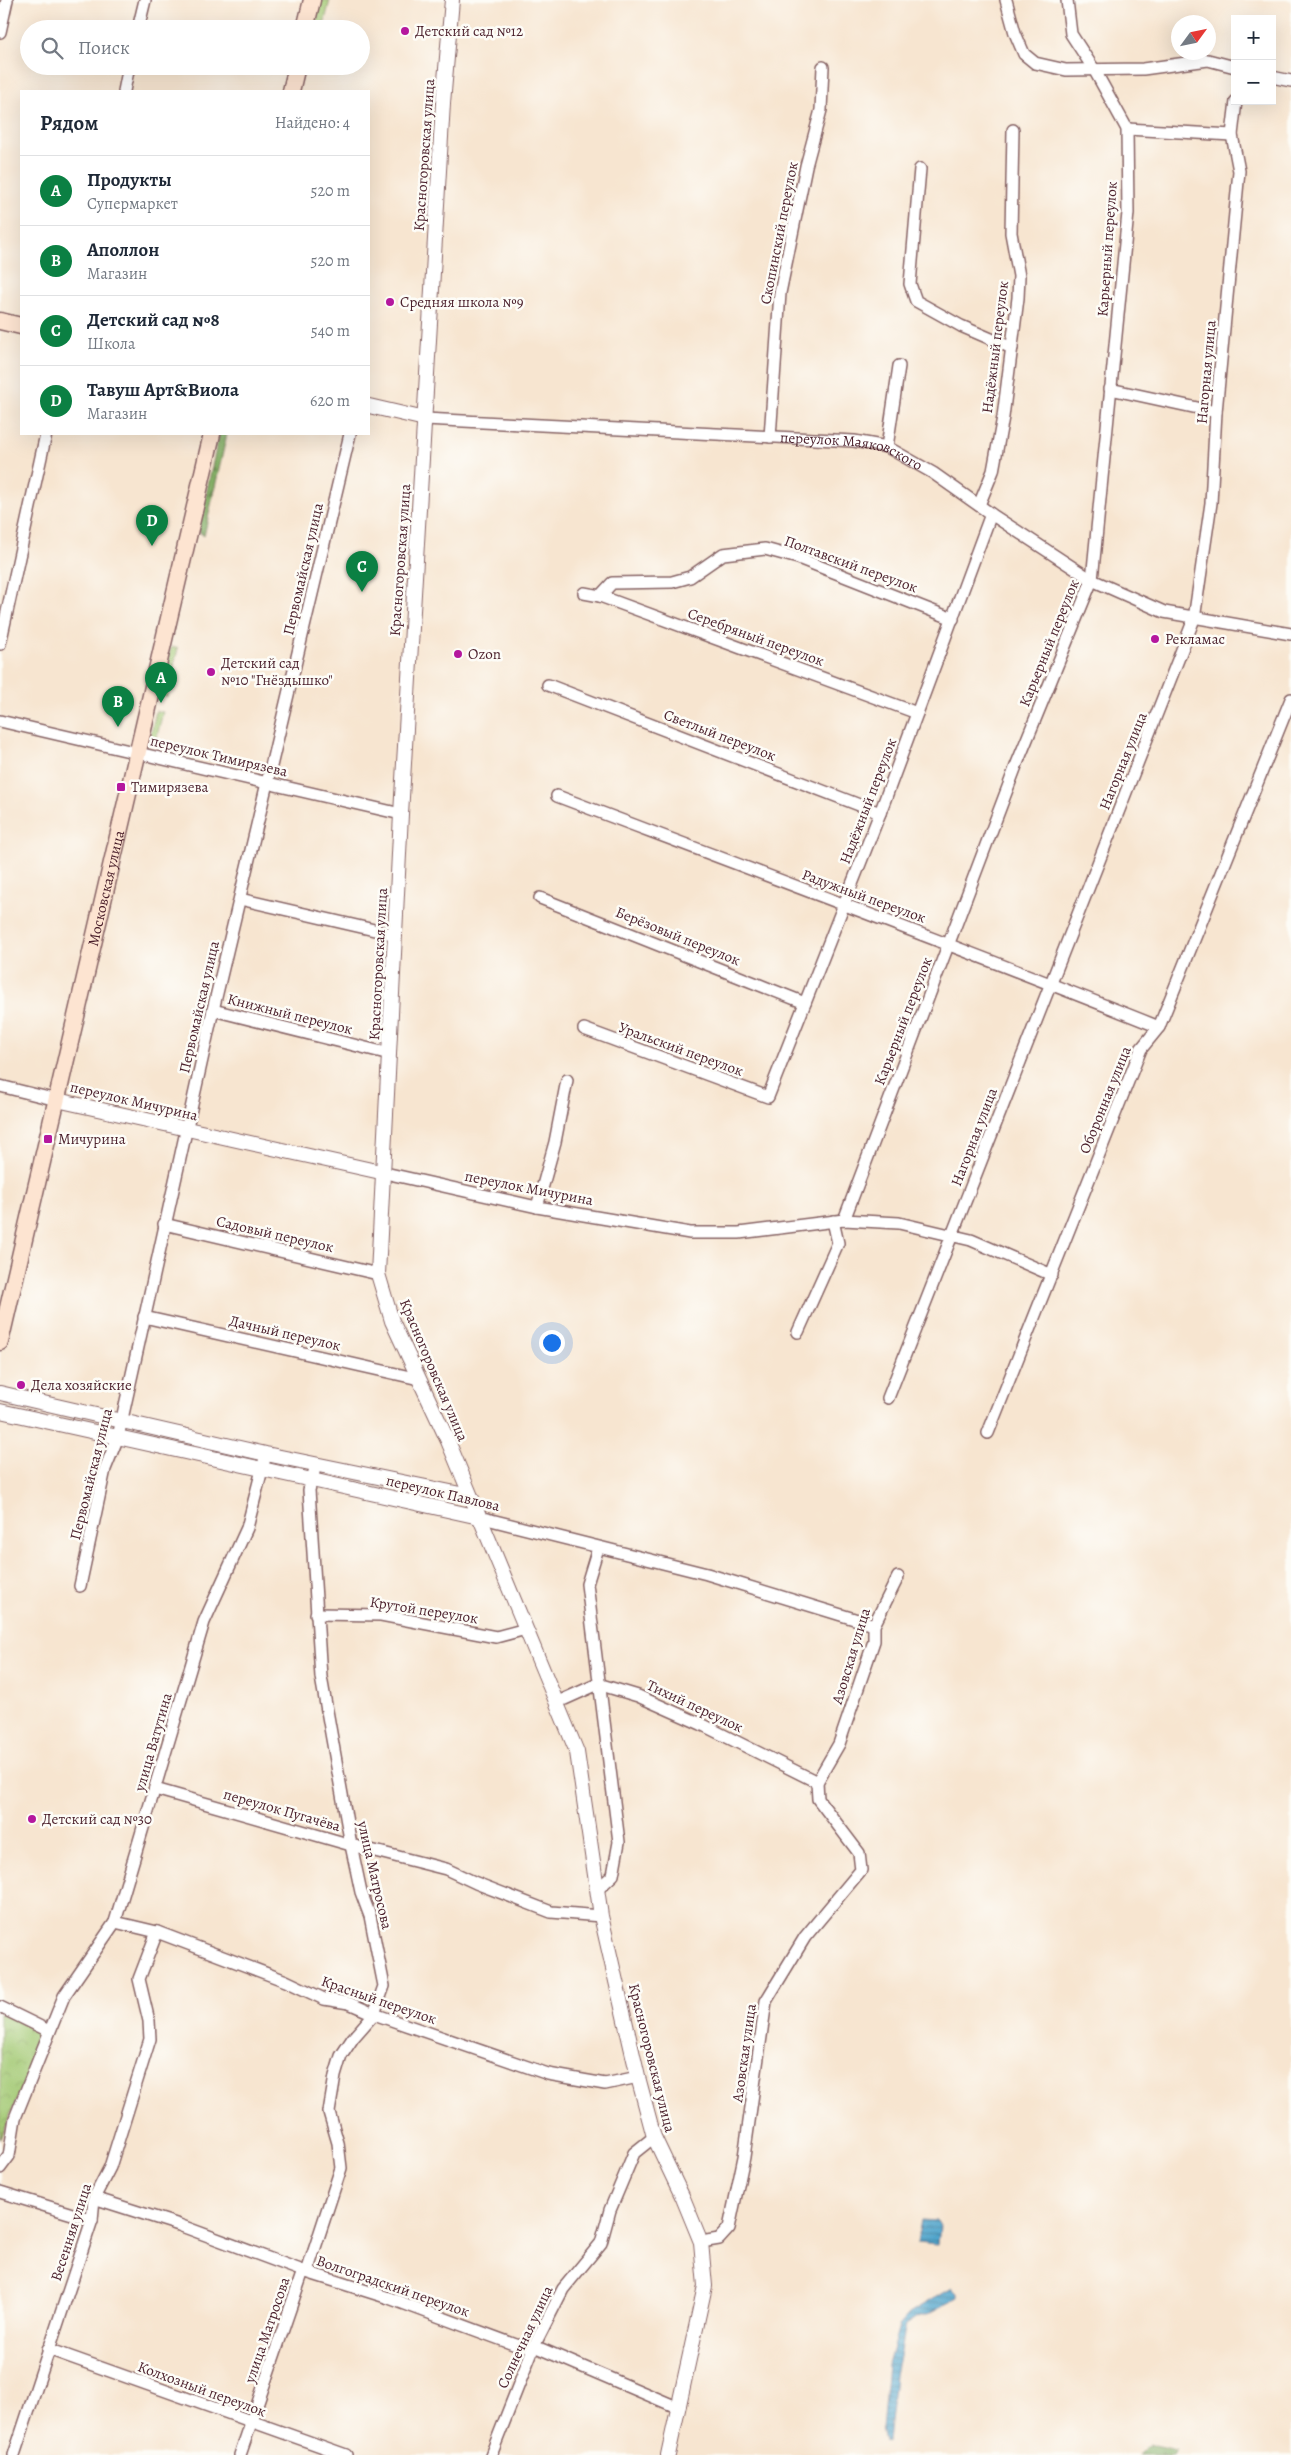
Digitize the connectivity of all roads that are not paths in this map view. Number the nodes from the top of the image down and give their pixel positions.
1 (7, 0) edge
2 (145, 0) edge
3 (312, 0) edge
4 (452, 0) edge
5 (1006, 0) edge
6 (1067, 0) edge
7 (140, 20) edge
8 (307, 20) edge
9 (0, 32) edge
10 (823, 66) dead end
11 (1231, 66) edge
12 (1095, 71) junction
13 (127, 75) edge
14 (294, 75) edge
15 (1276, 78) edge
16 (1291, 81) edge
17 (124, 90) edge
18 (291, 90) edge
19 (1236, 105) edge
20 (1127, 129) junction
21 (1013, 130) dead end
22 (1232, 136) junction
23 (920, 168) dead end
24 (0, 321) edge
25 (20, 326) edge
26 (1012, 348) junction
27 (899, 366) dead end
28 (1110, 389) junction
29 (370, 406) edge
30 (1216, 412) junction
31 (426, 419) junction
32 (46, 435) edge
33 (212, 435) edge
34 (350, 435) edge
35 (770, 437) junction
36 (887, 448) junction
37 (979, 505) junction
38 (991, 514) junction
39 (1092, 580) junction
40 (584, 593) dead end
41 (600, 596) junction
42 (953, 619) junction
43 (1194, 619) junction
44 (1291, 634) edge
45 (0, 644) edge
46 (548, 685) dead end
47 (1291, 699) edge
48 (917, 713) junction
49 (0, 722) edge
50 (137, 752) junction
51 (268, 783) junction
52 (557, 796) dead end
53 (880, 813) junction
54 (401, 814) junction
55 (540, 898) dead end
56 (240, 899) junction
57 (844, 904) junction
58 (396, 935) junction
59 (948, 943) junction
60 (1049, 985) junction
61 (805, 1003) junction
62 (213, 1010) junction
63 (1159, 1027) junction
64 (584, 1030) dead end
65 (390, 1054) junction
66 (567, 1080) dead end
67 (0, 1086) edge
68 (768, 1097) joint
69 (57, 1100) junction
70 (187, 1130) junction
71 (385, 1173) junction
72 (537, 1207) junction
73 (839, 1220) junction
74 (164, 1224) junction
75 (952, 1235) junction
76 (378, 1274) junction
77 (1052, 1274) junction
78 (144, 1317) junction
79 (798, 1332) dead end
80 (0, 1342) edge
81 (418, 1379) junction
82 (0, 1393) edge
83 (888, 1398) dead end
84 (0, 1411) edge
85 (119, 1421) junction
86 (988, 1433) dead end
87 (118, 1436) junction
88 (264, 1461) junction
89 (316, 1465) junction
90 (312, 1480) junction
91 (470, 1496) junction
92 (478, 1518) junction
93 (598, 1548) junction
94 (898, 1578) dead end
95 (80, 1586) dead end
96 (316, 1614) junction
97 (874, 1625) junction
98 (526, 1628) junction
99 (598, 1684) junction
100 (558, 1702) junction
101 (817, 1782) junction
102 (156, 1789) junction
103 (351, 1845) junction
104 (597, 1890) junction
105 (601, 1916) junction
106 (115, 1922) junction
107 (156, 1932) junction
108 (0, 2007) edge
109 (374, 2014) junction
110 (49, 2031) junction
111 (638, 2077) junction
112 (654, 2137) junction
113 (0, 2168) edge
114 (0, 2192) edge
115 (94, 2198) junction
116 (92, 2220) junction
117 (701, 2242) junction
118 (305, 2272) junction
119 (534, 2346) junction
120 (48, 2349) junction
121 (679, 2408) junction
122 (250, 2422) junction
123 (14, 2455) edge
124 (240, 2455) edge
125 (346, 2455) edge
126 (490, 2455) edge
127 (668, 2455) edge

1 - 9 street
2 - 7 street
3 - 8 main road
4 - 31 street, Красногоровская улица
5 - 12 street
6 - 12 street, Карьерный переулок
10 - 35 street, Скопинский переулок
11 - 12 street
12 - 20 street, Карьерный переулок
13 - 17 street
14 - 18 main road
15 - 16 street
19 - 22 street, Нагорная улица
20 - 22 street
20 - 28 street, Карьерный переулок
21 - 26 street, Надёжный переулок
22 - 30 street, Нагорная улица
23 - 26 street
24 - 25 main road
26 - 37 street, Надёжный переулок
27 - 36 street
28 - 30 street
28 - 39 street, Карьерный переулок
29 - 31 street, переулок Маяковского
30 - 43 street, Нагорная улица
31 - 35 street, переулок Маяковского
31 - 54 street, Красногоровская улица
32 - 45 street
33 - 50 main road, Московская улица
34 - 51 street, Первомайская улица
35 - 36 street, переулок Маяковского
36 - 37 street, переулок Маяковского
37 - 38 street, переулок Маяковского
38 - 39 street, переулок Маяковского
38 - 42 street, Надёжный переулок
39 - 43 street, переулок Маяковского
39 - 59 street, Карьерный переулок
40 - 41 street, Серебряный переулок
41 - 42 street, Полтавский переулок
41 - 48 street, Серебряный переулок
42 - 48 street, Надёжный переулок
43 - 44 street, переулок Маяковского
43 - 60 street, Нагорная улица
46 - 53 street, Светлый переулок
47 - 63 street, Оборонная улица
48 - 53 street, Надёжный переулок
49 - 50 street, переулок Тимирязева
50 - 51 street, переулок Тимирязева
50 - 69 main road, Московская улица
51 - 54 street, переулок Тимирязева
51 - 56 street, Первомайская улица
52 - 57 street, Радужный переулок
53 - 57 street, Надёжный переулок
54 - 58 street, Красногоровская улица
55 - 61 street, Берёзовый переулок
56 - 58 street
56 - 62 street, Первомайская улица
57 - 59 street, Радужный переулок
57 - 61 street, Надёжный переулок
58 - 65 street, Красногоровская улица
59 - 60 street, Радужный переулок
59 - 73 street, Карьерный переулок
60 - 63 street, Радужный переулок
60 - 75 street, Нагорная улица
61 - 68 street, Надёжный переулок
62 - 65 street, Книжный переулок
62 - 70 street, Первомайская улица
63 - 77 street, Оборонная улица
64 - 68 street, Уральский переулок
65 - 71 street, Красногоровская улица
66 - 72 street
67 - 69 street, переулок Мичурина
69 - 70 street, переулок Мичурина
69 - 80 main road, Московская улица
70 - 71 street, переулок Мичурина
70 - 74 street, Первомайская улица
71 - 72 street, переулок Мичурина
71 - 76 street, Красногоровская улица
72 - 73 street, переулок Мичурина
73 - 75 street, переулок Мичурина
73 - 79 street, Карьерный переулок
74 - 76 street, Садовый переулок
74 - 78 street, Первомайская улица
75 - 77 street, переулок Мичурина
75 - 83 street, Нагорная улица
76 - 81 street, Красногоровская улица
77 - 86 street, Оборонная улица
78 - 81 street, Дачный переулок
78 - 85 street, Первомайская улица
81 - 91 street, Красногоровская улица
82 - 85 street, переулок Павлова
84 - 87 street, переулок Павлова
85 - 87 street, Первомайская улица
85 - 88 street, переулок Павлова
87 - 88 street, переулок Павлова
87 - 95 street, Первомайская улица
88 - 89 street, переулок Павлова
88 - 90 street, переулок Павлова
88 - 102 street, улица Ватутина
89 - 90 street, улица Матросова
89 - 91 street, переулок Павлова
90 - 92 street, переулок Павлова
90 - 96 street, улица Матросова
91 - 92 street, Красногоровская улица
92 - 93 street, переулок Павлова
92 - 98 street, Красногоровская улица
93 - 97 street, переулок Павлова
93 - 99 street
94 - 97 street, Азовская улица
96 - 98 street, Крутой переулок
96 - 103 street, улица Матросова
97 - 101 street, Азовская улица
98 - 100 street, Красногоровская улица
99 - 100 street
99 - 101 street, Тихий переулок
99 - 104 street
100 - 104 street, Красногоровская улица
101 - 117 street, Азовская улица
102 - 103 street, переулок Пугачёва
102 - 106 street, улица Ватутина
103 - 105 street, переулок Пугачёва
103 - 109 street, улица Матросова
104 - 105 street, Красногоровская улица
105 - 111 street, Красногоровская улица
106 - 107 street, Красный переулок
106 - 110 street, улица Ватутина
107 - 109 street, Красный переулок
107 - 115 street, Весенняя улица
108 - 110 street
109 - 111 street, Красный переулок
109 - 118 street, улица Матросова
110 - 113 street, улица Ватутина
111 - 112 street, Красногоровская улица
112 - 117 street, Красногоровская улица
112 - 119 street, Солнечная улица
114 - 116 street
115 - 116 street, Весенняя улица
115 - 118 street, Волгоградский переулок
116 - 120 street, Весенняя улица
117 - 121 street, Красногоровская улица
118 - 119 street, Волгоградский переулок
118 - 122 street, улица Матросова
119 - 121 street, Волгоградский переулок
119 - 126 street, Солнечная улица
120 - 122 street, Колхозный переулок
120 - 123 street, Весенняя улица
121 - 127 street
122 - 124 street, улица Матросова
122 - 125 street, Колхозный переулок

